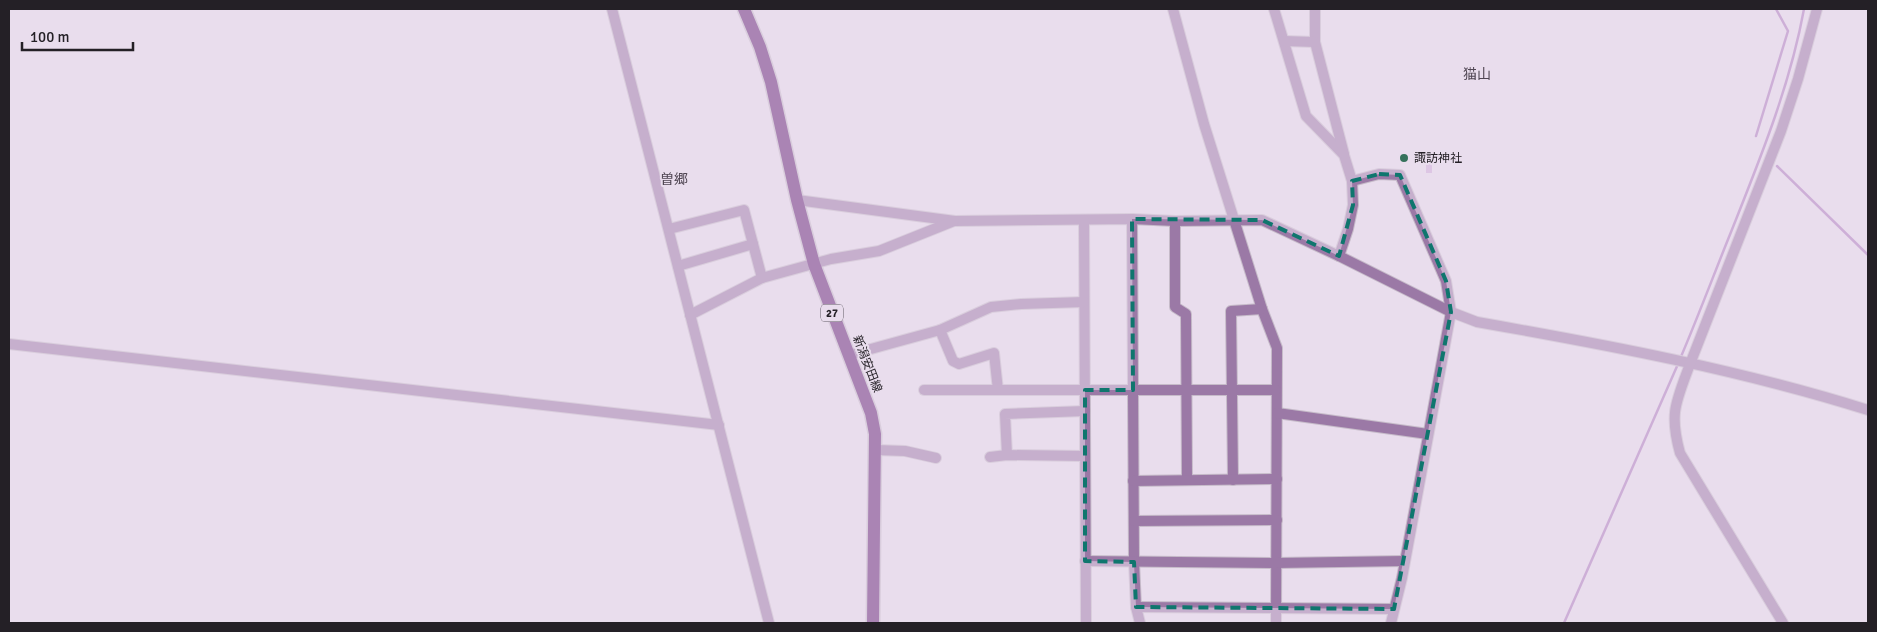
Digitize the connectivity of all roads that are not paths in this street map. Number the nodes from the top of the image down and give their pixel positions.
1 (612, 9) edge
2 (744, 9) edge
3 (1173, 9) edge
4 (1274, 9) edge
5 (1315, 9) edge
6 (1817, 9) edge
7 (1284, 41) junction
8 (1315, 42) junction
9 (1344, 155) junction
10 (1352, 182) junction
11 (797, 200) junction
12 (1132, 219) junction
13 (1235, 219) junction
14 (1084, 220) junction
15 (955, 221) junction
16 (1175, 221) junction
17 (669, 230) junction
18 (753, 244) junction
19 (1339, 256) junction
20 (814, 264) junction
21 (678, 266) junction
22 (762, 278) junction
23 (1084, 302) junction
24 (1262, 310) junction
25 (1451, 312) junction
26 (690, 315) junction
27 (940, 330) junction
28 (9, 344) edge
29 (849, 355) junction
30 (1690, 364) junction
31 (924, 390) dead end
32 (998, 390) junction
33 (1085, 390) junction
34 (1133, 390) junction
35 (1187, 390) junction
36 (1232, 390) junction
37 (1276, 390) junction
38 (1868, 410) edge
39 (1085, 411) junction
40 (1277, 412) junction
41 (718, 425) junction
42 (1428, 434) junction
43 (876, 450) junction
44 (1007, 455) junction
45 (990, 456) dead end
46 (1085, 456) junction
47 (936, 458) dead end
48 (1277, 479) junction
49 (1187, 480) junction
50 (1233, 480) junction
51 (1133, 481) junction
52 (1134, 520) junction
53 (1277, 520) junction
54 (1085, 561) junction
55 (1404, 561) junction
56 (1134, 562) junction
57 (1276, 563) junction
58 (1136, 607) junction
59 (1276, 609) junction
60 (1394, 609) junction
61 (769, 623) edge
62 (873, 623) edge
63 (1086, 623) edge
64 (1140, 623) edge
65 (1276, 623) edge
66 (1391, 623) edge
67 (1782, 623) edge

1 - 17 street
2 - 11 main road, 新潟安田線 / 27
3 - 13 street
4 - 7 street
5 - 8 street
6 - 30 street
7 - 8 street
7 - 9 street
8 - 9 street
9 - 10 street
10 - 19 street
10 - 25 street
11 - 15 street
11 - 20 main road, 新潟安田線 / 27
12 - 14 street
12 - 16 street
12 - 34 street
13 - 16 street
13 - 19 street
13 - 24 street
14 - 15 street
14 - 23 street
15 - 20 street
16 - 35 street
17 - 18 street
17 - 21 street
18 - 21 street
18 - 22 street
19 - 25 street
20 - 22 street
20 - 29 main road, 新潟安田線 / 27
21 - 26 street
22 - 26 street
23 - 27 street
23 - 33 street
24 - 36 street
24 - 37 street
25 - 30 street
25 - 42 street
26 - 41 street
27 - 29 street
27 - 32 street
28 - 41 street
29 - 43 main road, 新潟安田線 / 27
30 - 38 street
30 - 67 street
31 - 32 street
32 - 33 street
33 - 34 street
33 - 39 street
34 - 35 street
34 - 51 street
35 - 36 street
35 - 49 street
36 - 37 street
36 - 50 street
37 - 40 street
39 - 44 street
39 - 46 street
40 - 42 street
40 - 48 street
41 - 61 street
42 - 55 street
43 - 47 street
43 - 62 main road, 新潟安田線 / 27
44 - 45 street
44 - 46 street
46 - 54 street
48 - 50 street
48 - 53 street
49 - 50 street
49 - 51 street
51 - 52 street
52 - 53 street
52 - 56 street
53 - 57 street
54 - 56 street
54 - 63 street
55 - 57 street
55 - 60 street
56 - 57 street
56 - 58 street
57 - 59 street
58 - 59 street
58 - 64 street
59 - 60 street
59 - 65 street
60 - 66 street

